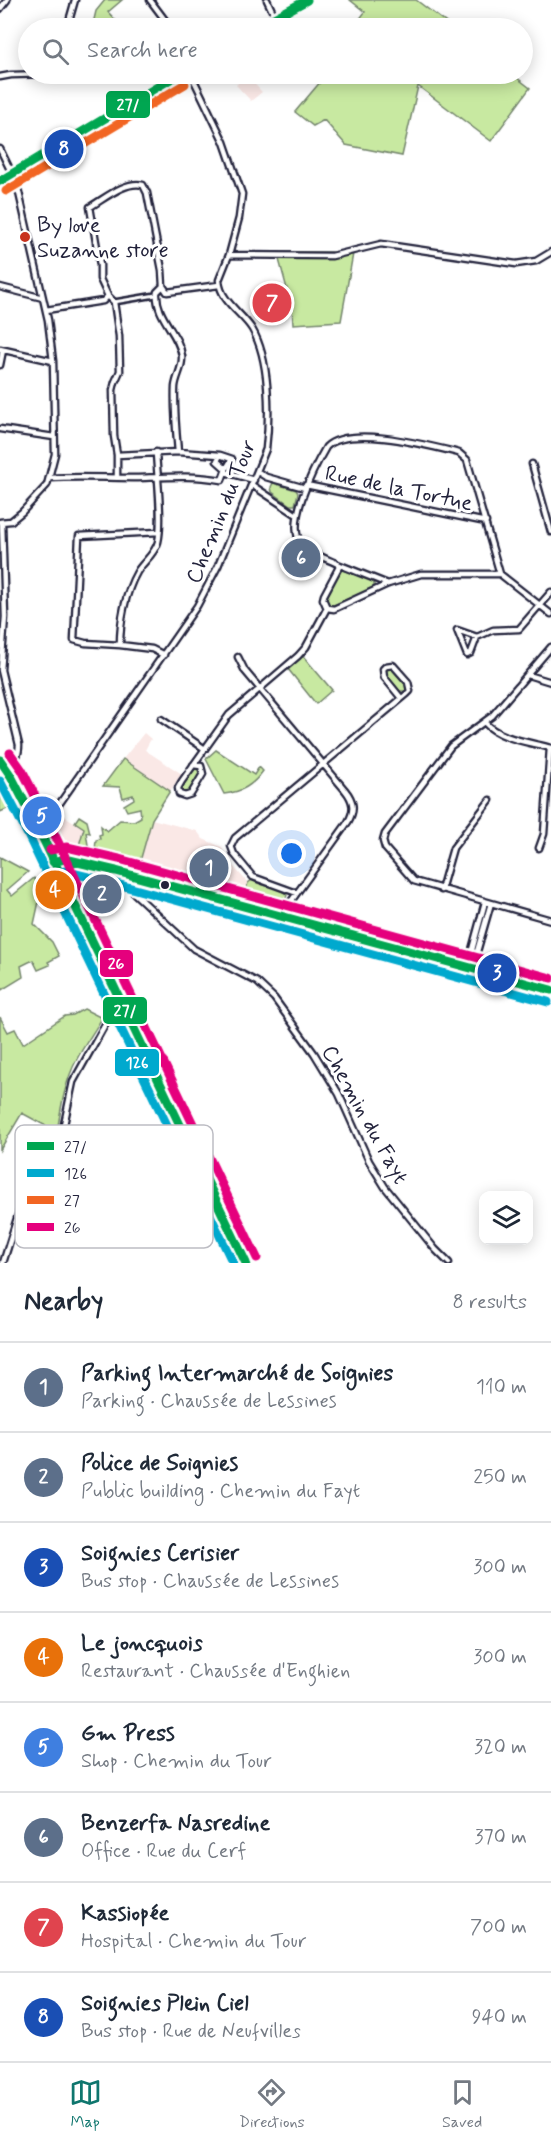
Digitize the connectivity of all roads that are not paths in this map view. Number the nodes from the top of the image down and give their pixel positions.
1 (7, 0) edge
2 (75, 0) edge
3 (150, 0) edge
4 (267, 0) edge
5 (307, 0) edge
6 (0, 9) edge
7 (275, 17) joint
8 (70, 18) edge
9 (164, 18) edge
10 (18, 75) edge
11 (0, 77) edge
12 (162, 84) edge
13 (196, 84) edge
14 (0, 149) edge
15 (13, 173) junction
16 (0, 181) edge
17 (551, 252) edge
18 (229, 255) junction
19 (219, 285) junction
20 (163, 286) junction
21 (0, 287) edge
22 (156, 295) junction
23 (43, 298) junction
24 (111, 299) junction
25 (46, 310) junction
26 (2, 350) edge
27 (53, 361) junction
28 (0, 365) edge
29 (0, 429) edge
30 (54, 436) junction
31 (156, 452) junction
32 (178, 452) junction
33 (117, 455) junction
34 (220, 455) junction
35 (532, 464) dead end
36 (225, 471) junction
37 (258, 472) junction
38 (50, 477) junction
39 (117, 477) junction
40 (157, 477) junction
41 (253, 482) junction
42 (305, 487) junction
43 (297, 515) junction
44 (486, 522) junction
45 (1, 523) edge
46 (159, 532) junction
47 (551, 532) edge
48 (340, 565) junction
49 (500, 574) junction
50 (2, 580) edge
51 (388, 584) junction
52 (551, 592) edge
53 (540, 605) junction
54 (327, 608) junction
55 (551, 614) edge
56 (477, 637) junction
57 (120, 645) junction
58 (551, 647) edge
59 (164, 655) junction
60 (238, 657) dead end
61 (528, 675) junction
62 (551, 681) edge
63 (260, 690) junction
64 (401, 698) junction
65 (161, 718) dead end
66 (483, 722) junction
67 (550, 748) edge
68 (205, 749) junction
69 (0, 760) edge
70 (323, 764) junction
71 (193, 765) junction
72 (8, 770) junction
73 (490, 800) dead end
74 (39, 830) junction
75 (539, 848) dead end
76 (53, 862) junction
77 (116, 871) junction
78 (441, 890) junction
79 (297, 893) junction
80 (292, 900) junction
81 (484, 902) junction
82 (491, 903) junction
83 (276, 915) junction
84 (292, 919) junction
85 (551, 920) edge
86 (470, 968) junction
87 (114, 989) junction
88 (551, 990) edge
89 (65, 1125) edge
90 (180, 1125) edge
91 (213, 1194) edge
92 (15, 1225) edge
93 (3, 1263) edge
94 (246, 1263) edge
95 (449, 1263) edge

1 - 6 street
2 - 8 street
3 - 9 street
4 - 7 street
5 - 7 main road
10 - 11 street
12 - 15 main road
13 - 18 street
14 - 15 street
15 - 16 main road
15 - 23 street
17 - 18 street
18 - 19 street
19 - 20 street
19 - 37 street, Chemin du Tour
20 - 22 street
20 - 24 street
21 - 23 street
22 - 24 street
22 - 32 street
23 - 25 street
24 - 25 street
24 - 33 street
25 - 27 street
26 - 27 street
26 - 28 street
27 - 30 street
29 - 30 street
30 - 38 street
31 - 32 street
31 - 33 street
31 - 40 street
32 - 34 street
33 - 39 street
34 - 36 street
34 - 36 street
35 - 47 street
36 - 40 street
36 - 41 street
37 - 41 street, Chemin du Tour
37 - 42 street, Rue de la Tortue
38 - 39 street
38 - 45 street
39 - 40 street
40 - 46 street
41 - 43 street
41 - 59 street, Chemin du Tour
42 - 43 street
42 - 44 street, Rue de la Tortue
42 - 44 street
43 - 48 street
44 - 49 street
45 - 50 street
46 - 57 street
46 - 57 street
48 - 51 street
48 - 54 street
49 - 51 street
49 - 53 street
50 - 72 street
51 - 54 street
52 - 53 street
53 - 55 street
53 - 56 street
54 - 63 street
56 - 56 street
57 - 59 street
58 - 61 street
59 - 74 street, Chemin du Tour
60 - 63 street
61 - 62 street
61 - 66 street
63 - 68 street
63 - 70 street
64 - 64 street
64 - 70 street
65 - 68 street
66 - 67 street
66 - 78 street
67 - 75 street
68 - 71 street
69 - 72 main road
70 - 79 street
70 - 79 street
71 - 71 street
72 - 74 main road
73 - 78 street
74 - 76 main road
76 - 77 main road
76 - 87 main road
77 - 83 main road
77 - 95 street, Chemin du Fayt
78 - 81 street
79 - 80 street
80 - 83 street
80 - 84 street
81 - 82 street
81 - 86 street
82 - 85 street
82 - 86 street
83 - 84 main road
84 - 86 main road
86 - 88 main road
87 - 89 street
87 - 90 main road
91 - 94 main road
92 - 93 street

